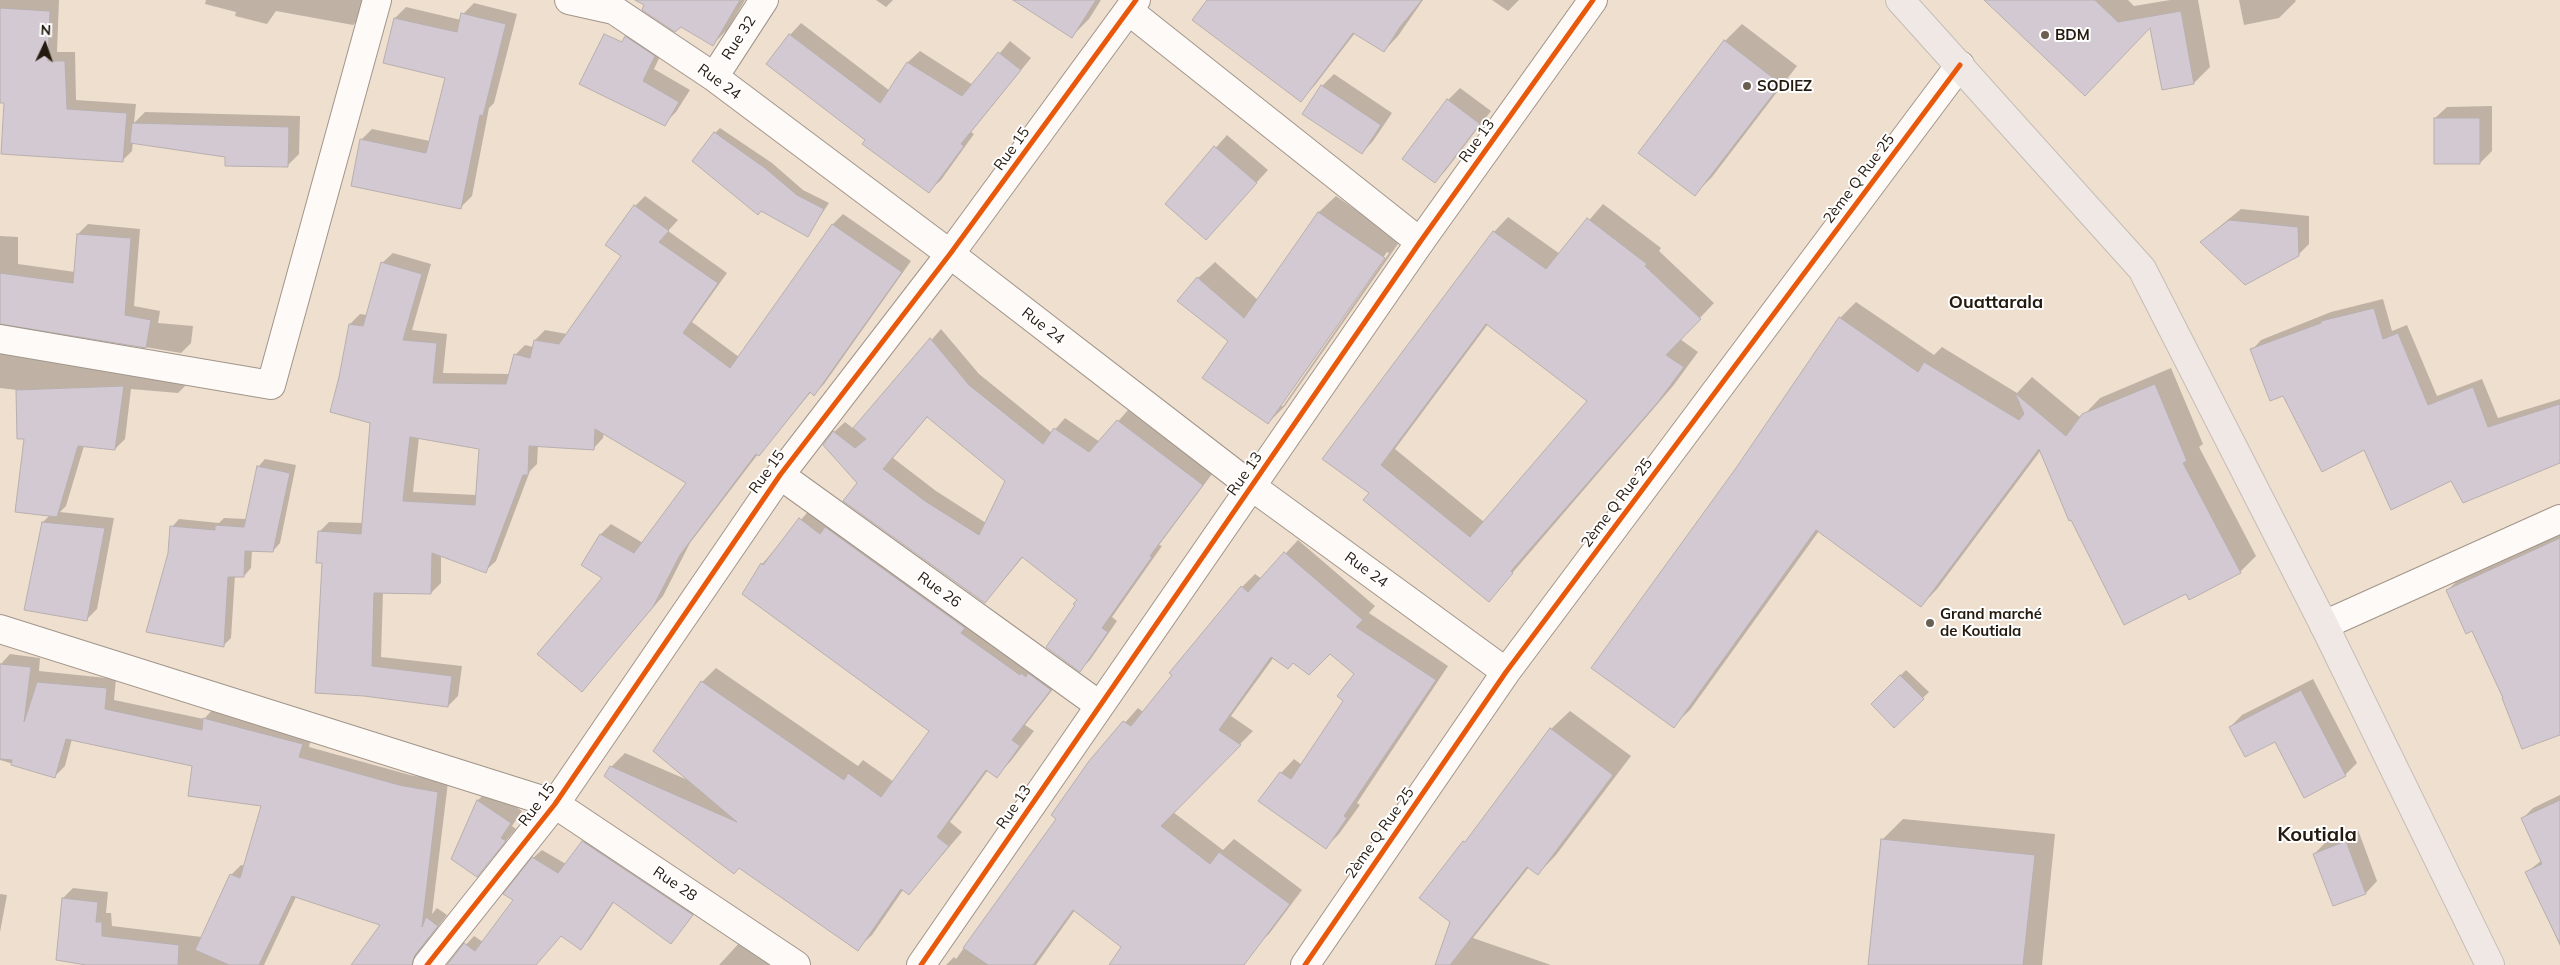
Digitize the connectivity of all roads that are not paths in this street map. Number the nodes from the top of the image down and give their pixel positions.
1 (377, 0) edge
2 (569, 0) edge
3 (764, 0) edge
4 (1593, 0) edge
5 (1900, 0) edge
6 (616, 5) edge
7 (1132, 5) edge
8 (1960, 65) junction
9 (714, 76) junction
10 (1420, 242) junction
11 (950, 254) junction
12 (0, 339) edge
13 (780, 475) junction
14 (1252, 486) junction
15 (2560, 519) edge
16 (2324, 625) junction
17 (0, 629) edge
18 (1506, 672) junction
19 (1099, 705) junction
20 (555, 804) junction
21 (427, 965) edge
22 (796, 965) edge
23 (922, 965) edge
24 (1305, 965) edge
25 (2490, 965) edge

1 - 12 street
2 - 6 street, Rue 24
3 - 9 street, Rue 32
4 - 10 street, Rue 13
5 - 8 main road
6 - 9 street, Rue 24
7 - 10 street
7 - 11 street, Rue 15
8 - 16 main road
8 - 18 street, 2ème Q Rue 25
9 - 11 street, Rue 24
10 - 14 street, Rue 13
11 - 13 street, Rue 15
11 - 14 street, Rue 24
13 - 19 street, Rue 26
13 - 20 street, Rue 15
14 - 18 street, Rue 24
14 - 19 street, Rue 13
15 - 16 street
16 - 25 main road
17 - 20 street, Rue 28
18 - 24 street, 2ème Q Rue 25
19 - 23 street, Rue 13
20 - 21 street, Rue 15
20 - 22 street, Rue 28

